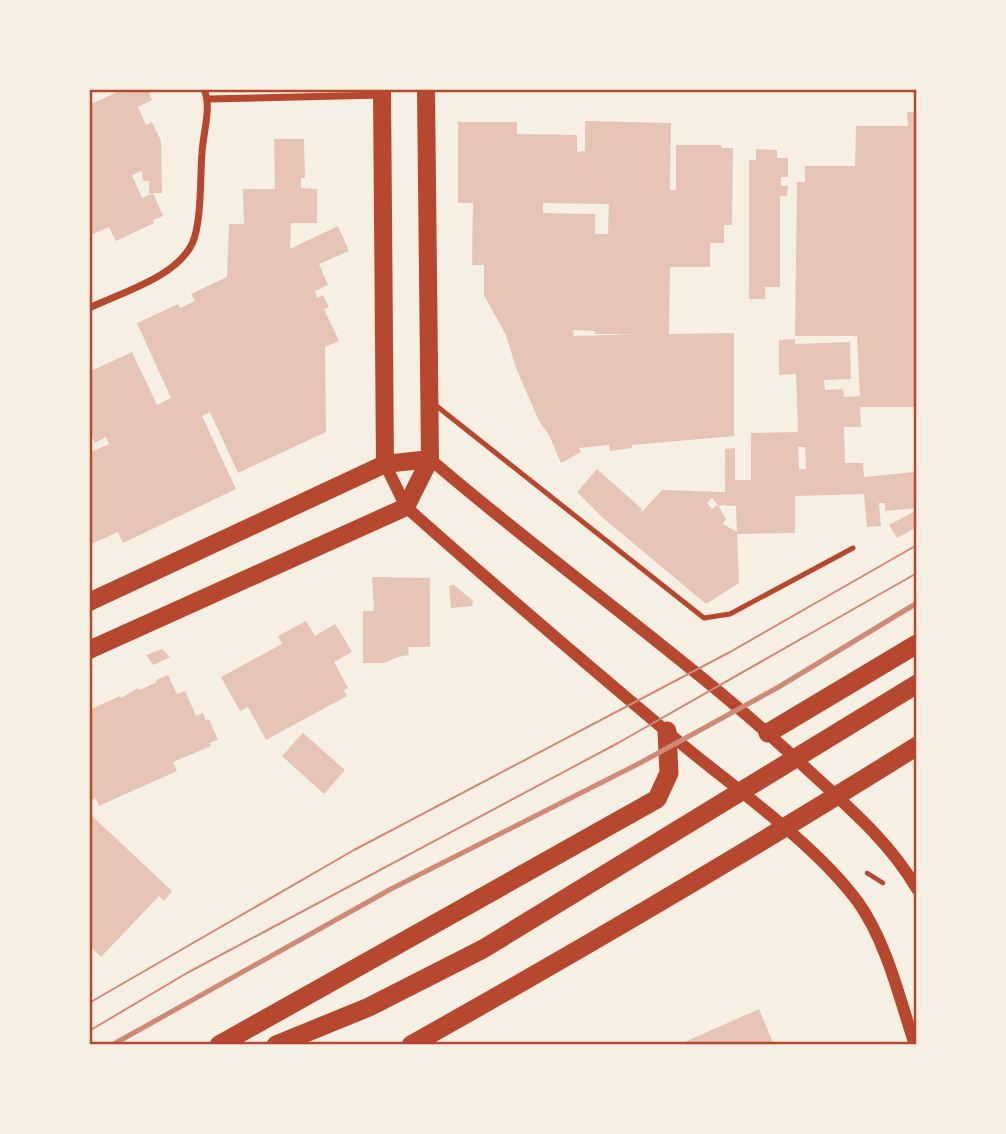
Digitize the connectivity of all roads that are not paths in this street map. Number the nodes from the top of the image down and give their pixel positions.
1 (204, 89) edge
2 (426, 89) edge
3 (382, 92) edge
4 (208, 99) junction
5 (89, 308) edge
6 (429, 400) junction
7 (430, 459) junction
8 (385, 464) junction
9 (406, 507) junction
10 (853, 548) dead end
11 (89, 602) edge
12 (917, 644) edge
13 (89, 650) edge
14 (917, 684) edge
15 (667, 731) junction
16 (768, 733) junction
17 (917, 746) edge
18 (917, 889) edge
19 (219, 1045) edge
20 (276, 1045) edge
21 (411, 1045) edge
22 (915, 1045) edge

1 - 4 street
2 - 6 main road
3 - 4 street
3 - 8 main road
4 - 5 street
6 - 7 main road
6 - 10 lane
7 - 8 main road
7 - 9 main road
7 - 16 street
8 - 9 street
8 - 11 main road
9 - 13 main road
9 - 15 street
12 - 16 highway
14 - 20 highway
15 - 19 highway
15 - 22 street
16 - 18 street
17 - 21 highway

